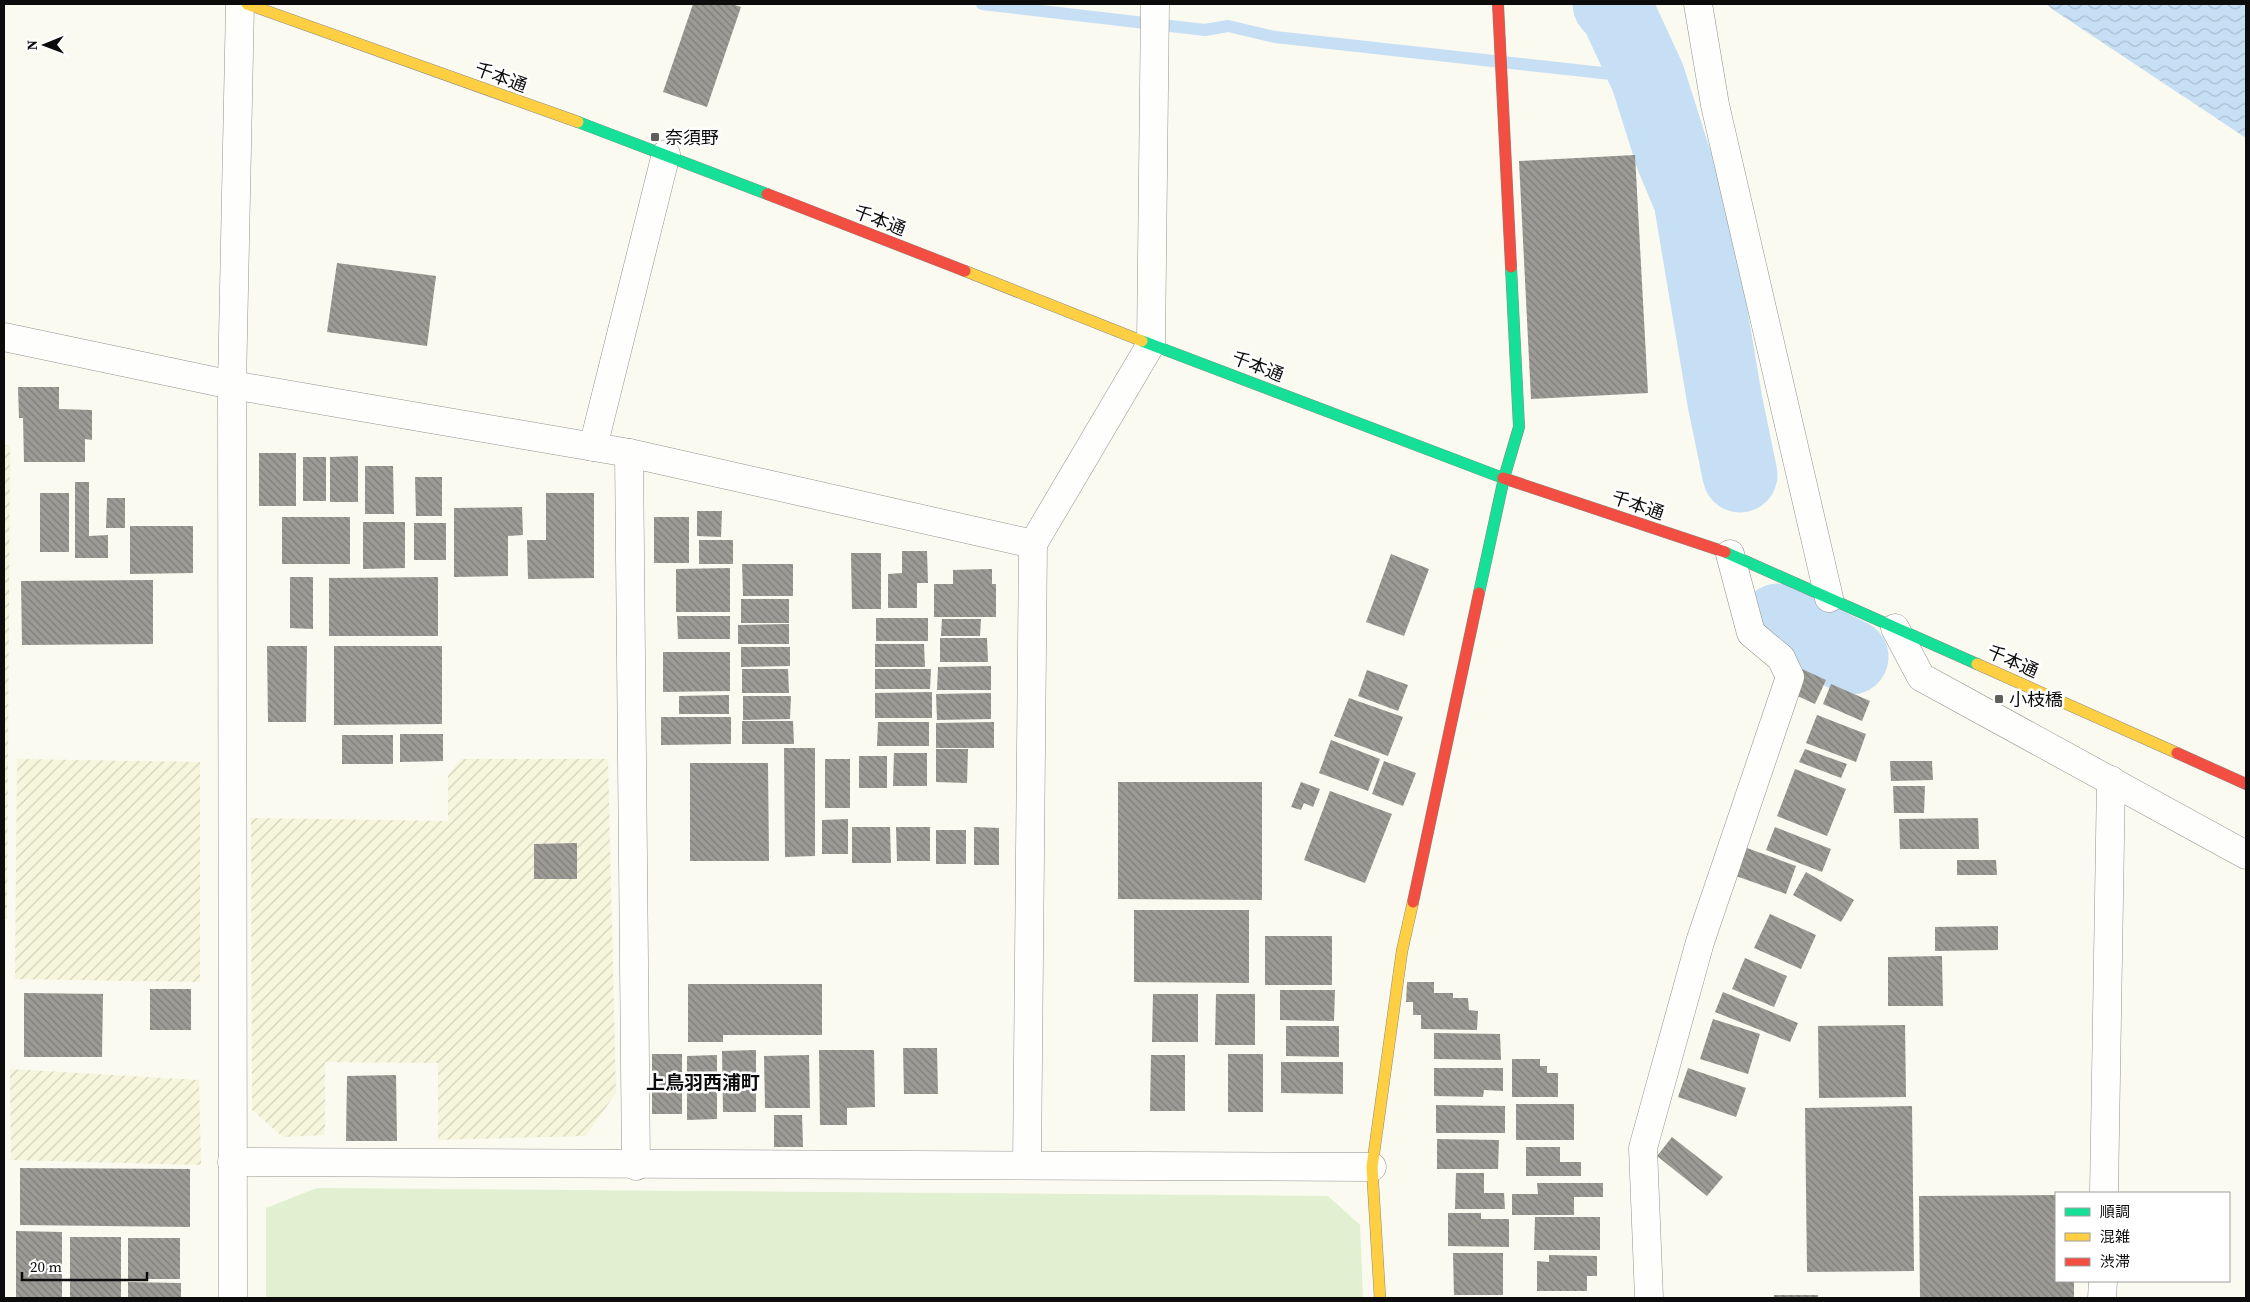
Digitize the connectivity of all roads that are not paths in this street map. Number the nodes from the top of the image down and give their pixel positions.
1 (240, 4) edge
2 (248, 4) edge
3 (1155, 4) edge
4 (1498, 4) edge
5 (1698, 4) edge
6 (666, 154) junction
7 (4, 337) edge
8 (1151, 344) junction
9 (232, 385) junction
10 (592, 447) junction
11 (629, 453) junction
12 (1504, 478) junction
13 (1032, 544) junction
14 (1730, 554) junction
15 (1829, 598) junction
16 (1895, 628) junction
17 (2111, 780) junction
18 (2246, 784) edge
19 (2246, 855) edge
20 (232, 1162) junction
21 (1027, 1164) junction
22 (636, 1166) junction
23 (1372, 1167) junction
24 (2104, 1192) edge
25 (2103, 1282) edge
26 (233, 1298) edge
27 (1380, 1298) edge
28 (1650, 1298) edge
29 (2102, 1298) edge

1 - 9 street
2 - 6 street, 千本通
3 - 8 street
4 - 12 street
5 - 15 street
6 - 8 street, 千本通
6 - 10 street
7 - 9 street
8 - 12 street, 千本通
8 - 13 street
9 - 10 street
9 - 20 street
10 - 11 street
11 - 13 street
11 - 22 street
12 - 14 street, 千本通
12 - 23 street
13 - 21 street
14 - 15 street, 千本通
14 - 28 street
15 - 16 street, 千本通
16 - 17 street
16 - 18 street, 千本通
17 - 19 street
17 - 24 street
20 - 22 street
20 - 26 street
21 - 22 street
21 - 23 street
23 - 27 street
25 - 29 street

